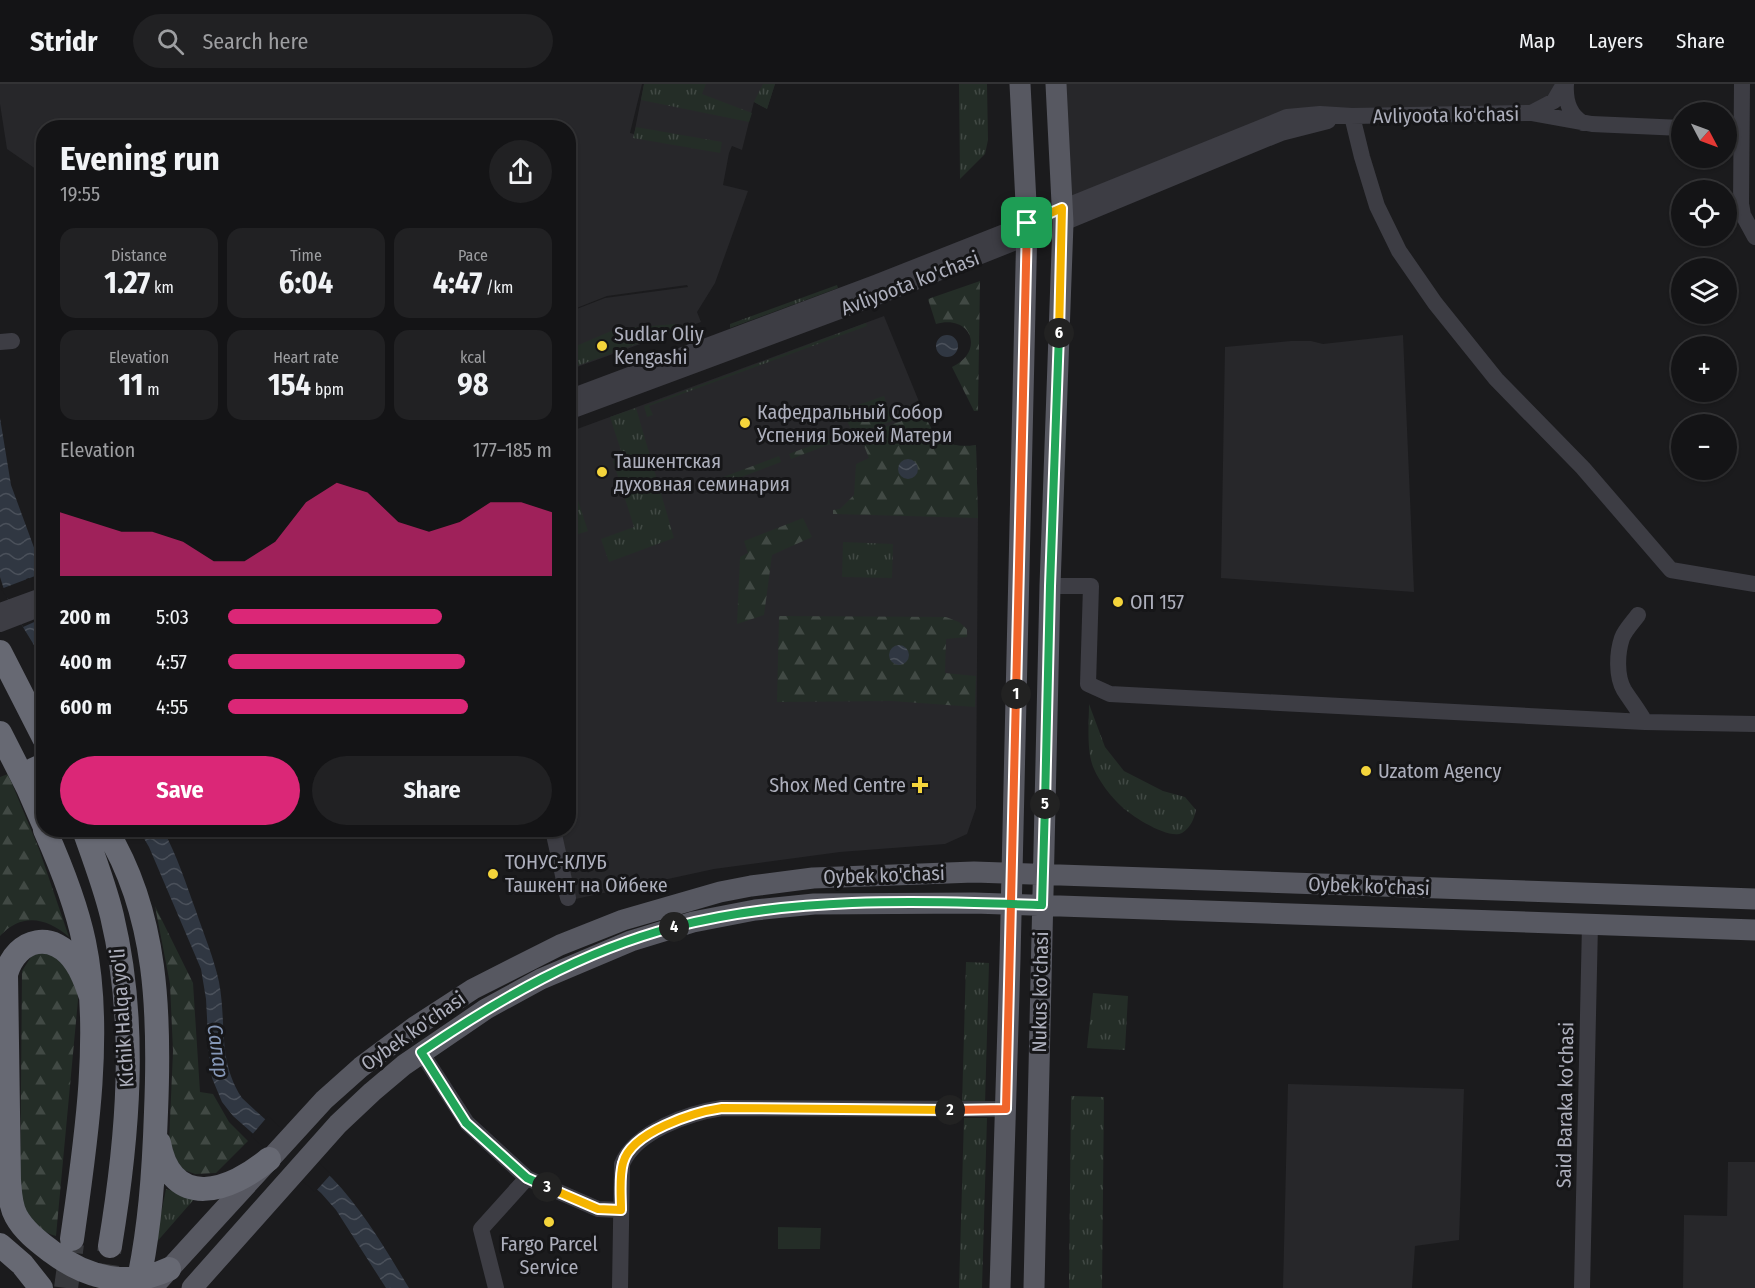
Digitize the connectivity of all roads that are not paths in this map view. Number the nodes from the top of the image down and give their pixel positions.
1 (1020, 84) edge
2 (1056, 84) edge
3 (1565, 84) edge
4 (1742, 84) edge
5 (1737, 110) edge
6 (1531, 114) junction
7 (1352, 116) junction
8 (1584, 123) junction
9 (1671, 127) edge
10 (1737, 164) edge
11 (1063, 215) junction
12 (1026, 230) junction
13 (1755, 237) edge
14 (632, 381) junction
15 (576, 396) edge
16 (576, 408) edge
17 (1755, 584) edge
18 (1050, 586) junction
19 (36, 599) edge
20 (36, 608) edge
21 (10, 611) edge
22 (1638, 615) dead end
23 (0, 624) edge
24 (5, 663) edge
25 (36, 714) edge
26 (1645, 722) junction
27 (36, 723) edge
28 (1755, 724) edge
29 (0, 733) edge
30 (36, 769) edge
31 (28, 788) junction
32 (36, 808) edge
33 (48, 837) edge
34 (86, 837) edge
35 (110, 837) edge
36 (555, 837) edge
37 (1012, 873) junction
38 (1043, 874) junction
39 (568, 898) dead end
40 (1755, 899) edge
41 (1011, 904) junction
42 (1042, 905) junction
43 (1590, 924) junction
44 (1755, 930) edge
45 (91, 997) junction
46 (421, 1052) junction
47 (156, 1106) junction
48 (1006, 1109) junction
49 (269, 1159) junction
50 (527, 1178) junction
51 (621, 1210) junction
52 (72, 1239) tunnel mouth
53 (0, 1245) edge
54 (110, 1246) tunnel mouth
55 (22, 1264) junction
56 (169, 1269) joint
57 (142, 1287) edge
58 (41, 1288) edge
59 (58, 1288) edge
60 (192, 1288) edge
61 (496, 1288) edge
62 (620, 1288) edge
63 (1000, 1288) edge
64 (1034, 1288) edge
65 (1582, 1288) edge

1 - 12 main road, Nukus ko'chasi
2 - 11 main road, Nukus ko'chasi
3 - 6 street, Avliyoota ko'chasi
3 - 8 street
4 - 5 street
6 - 7 street, Avliyoota ko'chasi
6 - 8 street
7 - 11 street, Avliyoota ko'chasi
7 - 17 street
8 - 9 street
10 - 13 street
11 - 12 main road, Avliyoota ko'chasi
11 - 18 main road, Nukus ko'chasi
12 - 14 street, Avliyoota ko'chasi
12 - 37 main road, Nukus ko'chasi
14 - 15 street, Avliyoota ko'chasi
14 - 16 street, Avliyoota ko'chasi
18 - 26 street
18 - 38 main road, Nukus ko'chasi
19 - 21 street
20 - 21 street
21 - 23 street
22 - 26 street
24 - 25 highway
24 - 27 highway
26 - 28 street
29 - 31 highway, Kichik Halqa yo'li
30 - 31 highway
31 - 32 highway, Kichik Halqa yo'li
33 - 45 highway, Kichik Halqa yo'li
34 - 54 highway, Kichik Halqa yo'li
35 - 47 highway
36 - 39 street
37 - 38 main road, Oybek ko'chasi
37 - 41 main road, Nukus ko'chasi
37 - 49 main road, Oybek ko'chasi
38 - 40 main road, Oybek ko'chasi
38 - 42 main road, Nukus ko'chasi
41 - 42 main road, Oybek ko'chasi
41 - 46 main road, Oybek ko'chasi
41 - 48 main road, Nukus ko'chasi
42 - 43 main road, Oybek ko'chasi
42 - 64 main road, Nukus ko'chasi
43 - 44 main road, Oybek ko'chasi
43 - 65 street, Said Baraka ko'chasi
45 - 52 highway, Kichik Halqa yo'li
45 - 57 highway
46 - 50 street
46 - 60 main road, Oybek ko'chasi
47 - 49 highway
47 - 57 highway
48 - 51 street
48 - 63 main road, Nukus ko'chasi
49 - 56 main road, Oybek ko'chasi
50 - 51 street
50 - 61 street
51 - 62 street
53 - 55 highway
55 - 58 highway
55 - 59 highway
56 - 57 highway

